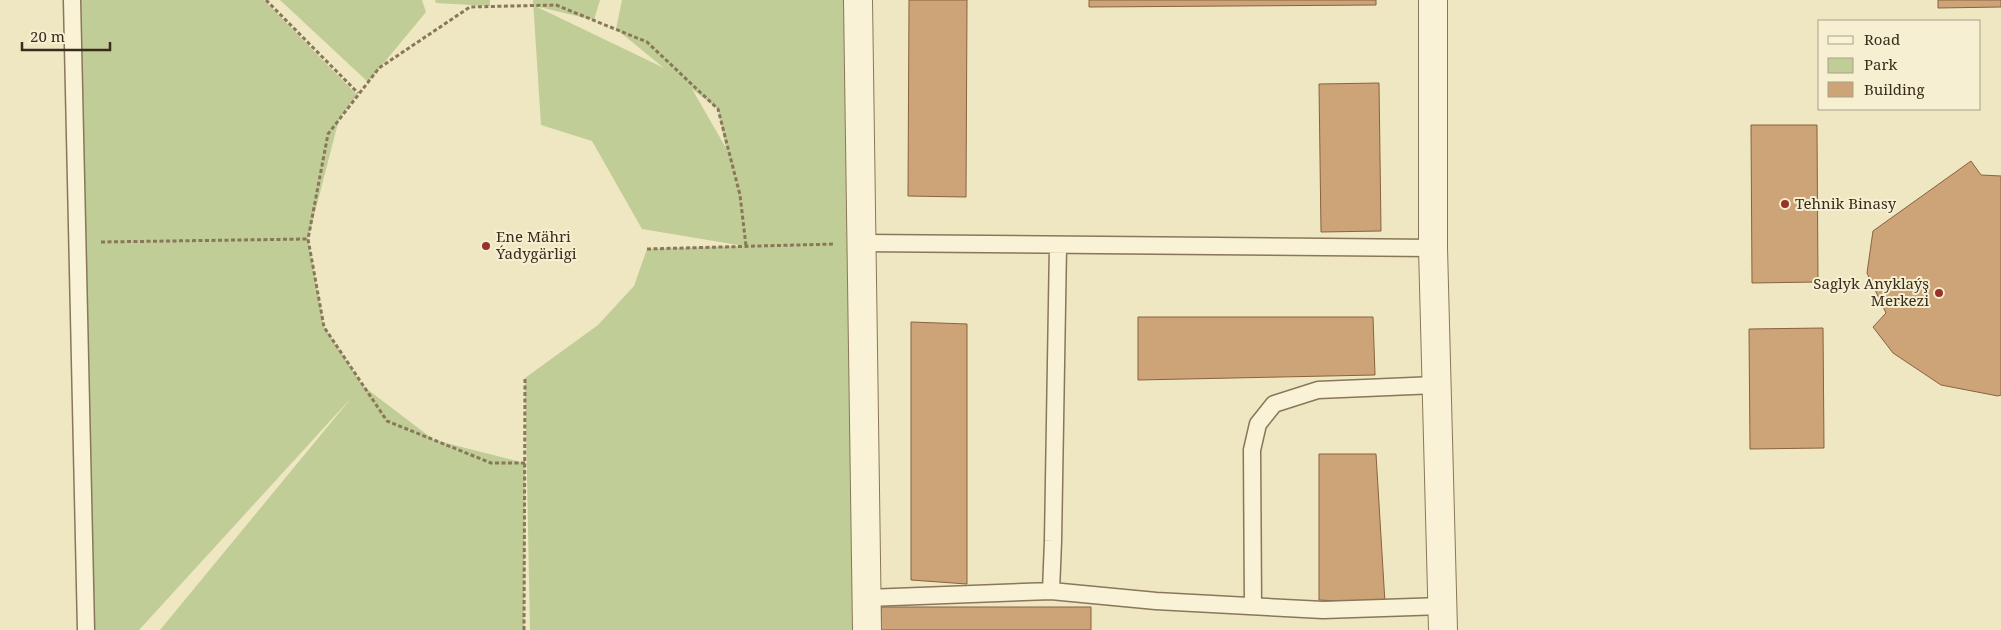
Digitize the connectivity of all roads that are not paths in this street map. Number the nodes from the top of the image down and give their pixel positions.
1 (72, 0) edge
2 (858, 0) edge
3 (1433, 0) edge
4 (861, 243) junction
5 (1058, 245) junction
6 (1433, 248) junction
7 (1436, 385) junction
8 (1051, 591) junction
9 (867, 598) junction
10 (1253, 606) junction
11 (1443, 618) edge
12 (86, 630) edge
13 (867, 630) edge

1 - 12 lane
2 - 4 street
3 - 6 street
4 - 5 lane
4 - 9 street
5 - 6 lane
5 - 8 lane
6 - 7 street
7 - 10 lane
7 - 11 street
8 - 9 lane
8 - 10 lane
9 - 13 street
10 - 11 lane

